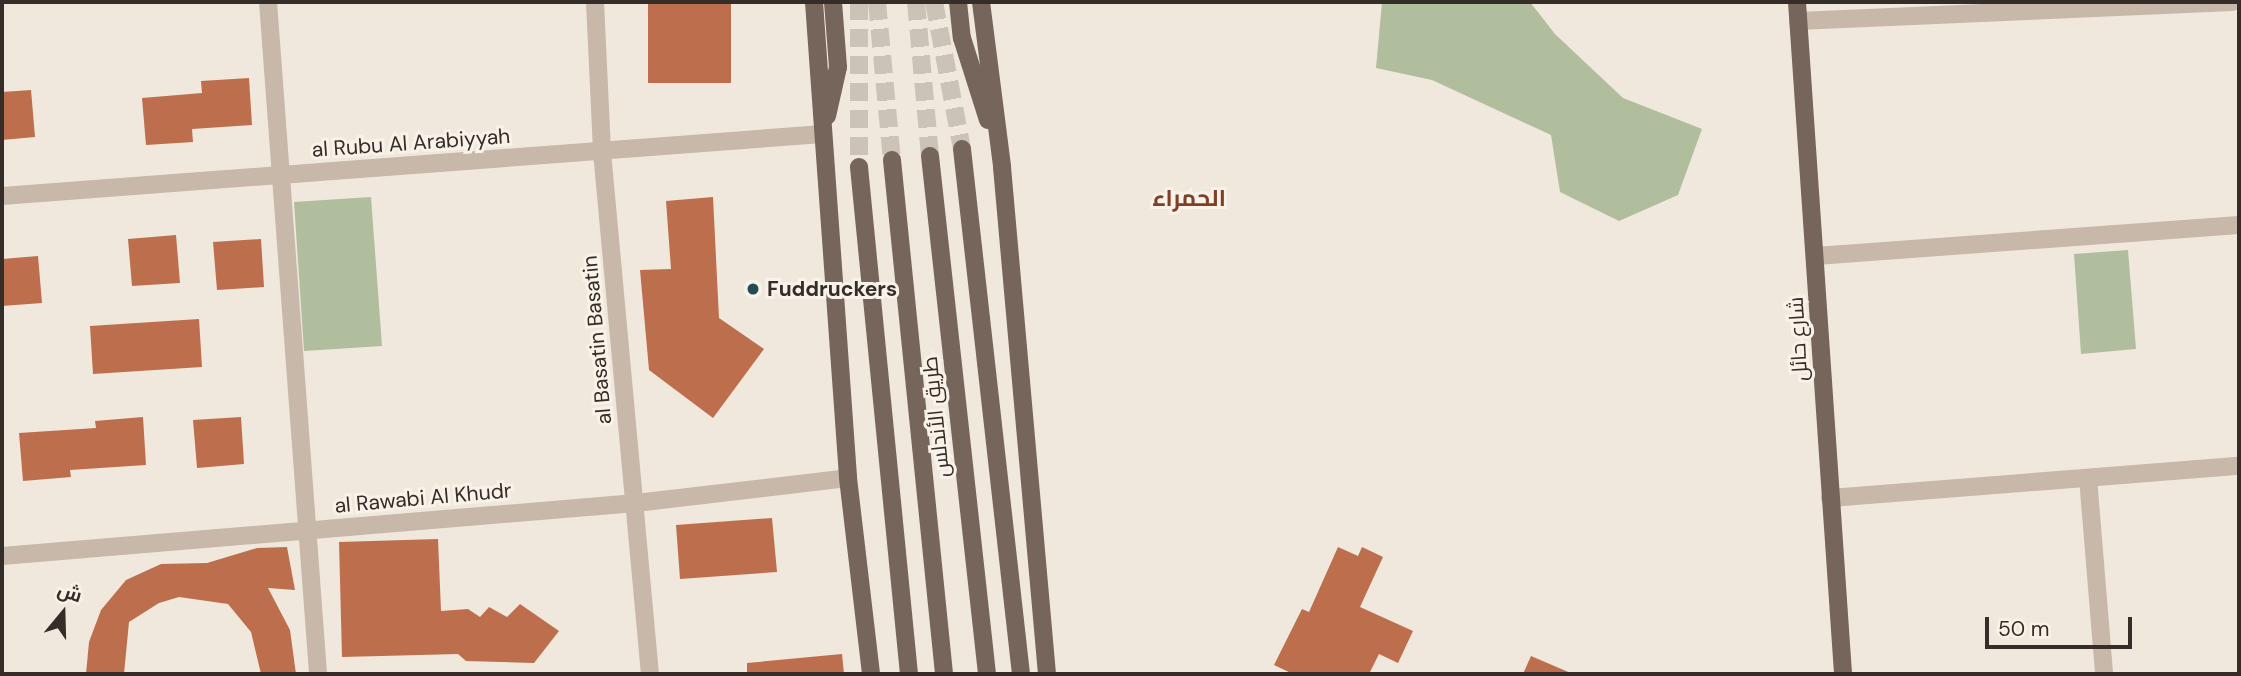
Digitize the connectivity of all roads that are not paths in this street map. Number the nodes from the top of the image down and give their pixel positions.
1 (268, 2) edge
2 (595, 2) edge
3 (814, 2) edge
4 (833, 2) edge
5 (958, 2) edge
6 (981, 2) edge
7 (1797, 2) edge
8 (2233, 2) edge
9 (1798, 22) junction
10 (823, 134) junction
11 (962, 149) tunnel mouth
12 (602, 152) junction
13 (930, 156) tunnel mouth
14 (891, 160) tunnel mouth
15 (859, 167) tunnel mouth
16 (1002, 167) junction
17 (281, 176) junction
18 (2, 196) edge
19 (2239, 225) edge
20 (1816, 256) junction
21 (2239, 466) edge
22 (848, 478) junction
23 (2088, 478) junction
24 (1830, 498) junction
25 (636, 503) junction
26 (307, 530) junction
27 (2, 556) edge
28 (318, 674) edge
29 (650, 674) edge
30 (871, 674) edge
31 (909, 674) edge
32 (944, 674) edge
33 (987, 674) edge
34 (1021, 674) edge
35 (1047, 674) edge
36 (1843, 674) edge
37 (2104, 674) edge

1 - 17 street
2 - 12 street, al Basatin Basatin
3 - 10 main road
4 - 10 main road
5 - 16 main road
6 - 16 main road
7 - 9 main road, شارع حائل
8 - 9 street
9 - 20 main road, شارع حائل
10 - 12 street, al Rubu Al Arabiyyah
10 - 22 main road
11 - 34 main road
12 - 17 street, al Rubu Al Arabiyyah
12 - 25 street, al Basatin Basatin
13 - 33 main road, طريق الأندلس
14 - 32 main road, طريق الأندلس
15 - 31 main road
16 - 35 main road
17 - 18 street, al Rubu Al Arabiyyah
17 - 26 street
19 - 20 street
20 - 24 main road, شارع حائل
21 - 23 street
22 - 25 street, al Rawabi Al Khudr
22 - 30 main road
23 - 24 street
23 - 37 street
24 - 36 main road, شارع حائل
25 - 26 street, al Rawabi Al Khudr
25 - 29 street, al Basatin Basatin
26 - 27 street, al Rawabi Al Khudr
26 - 28 street

